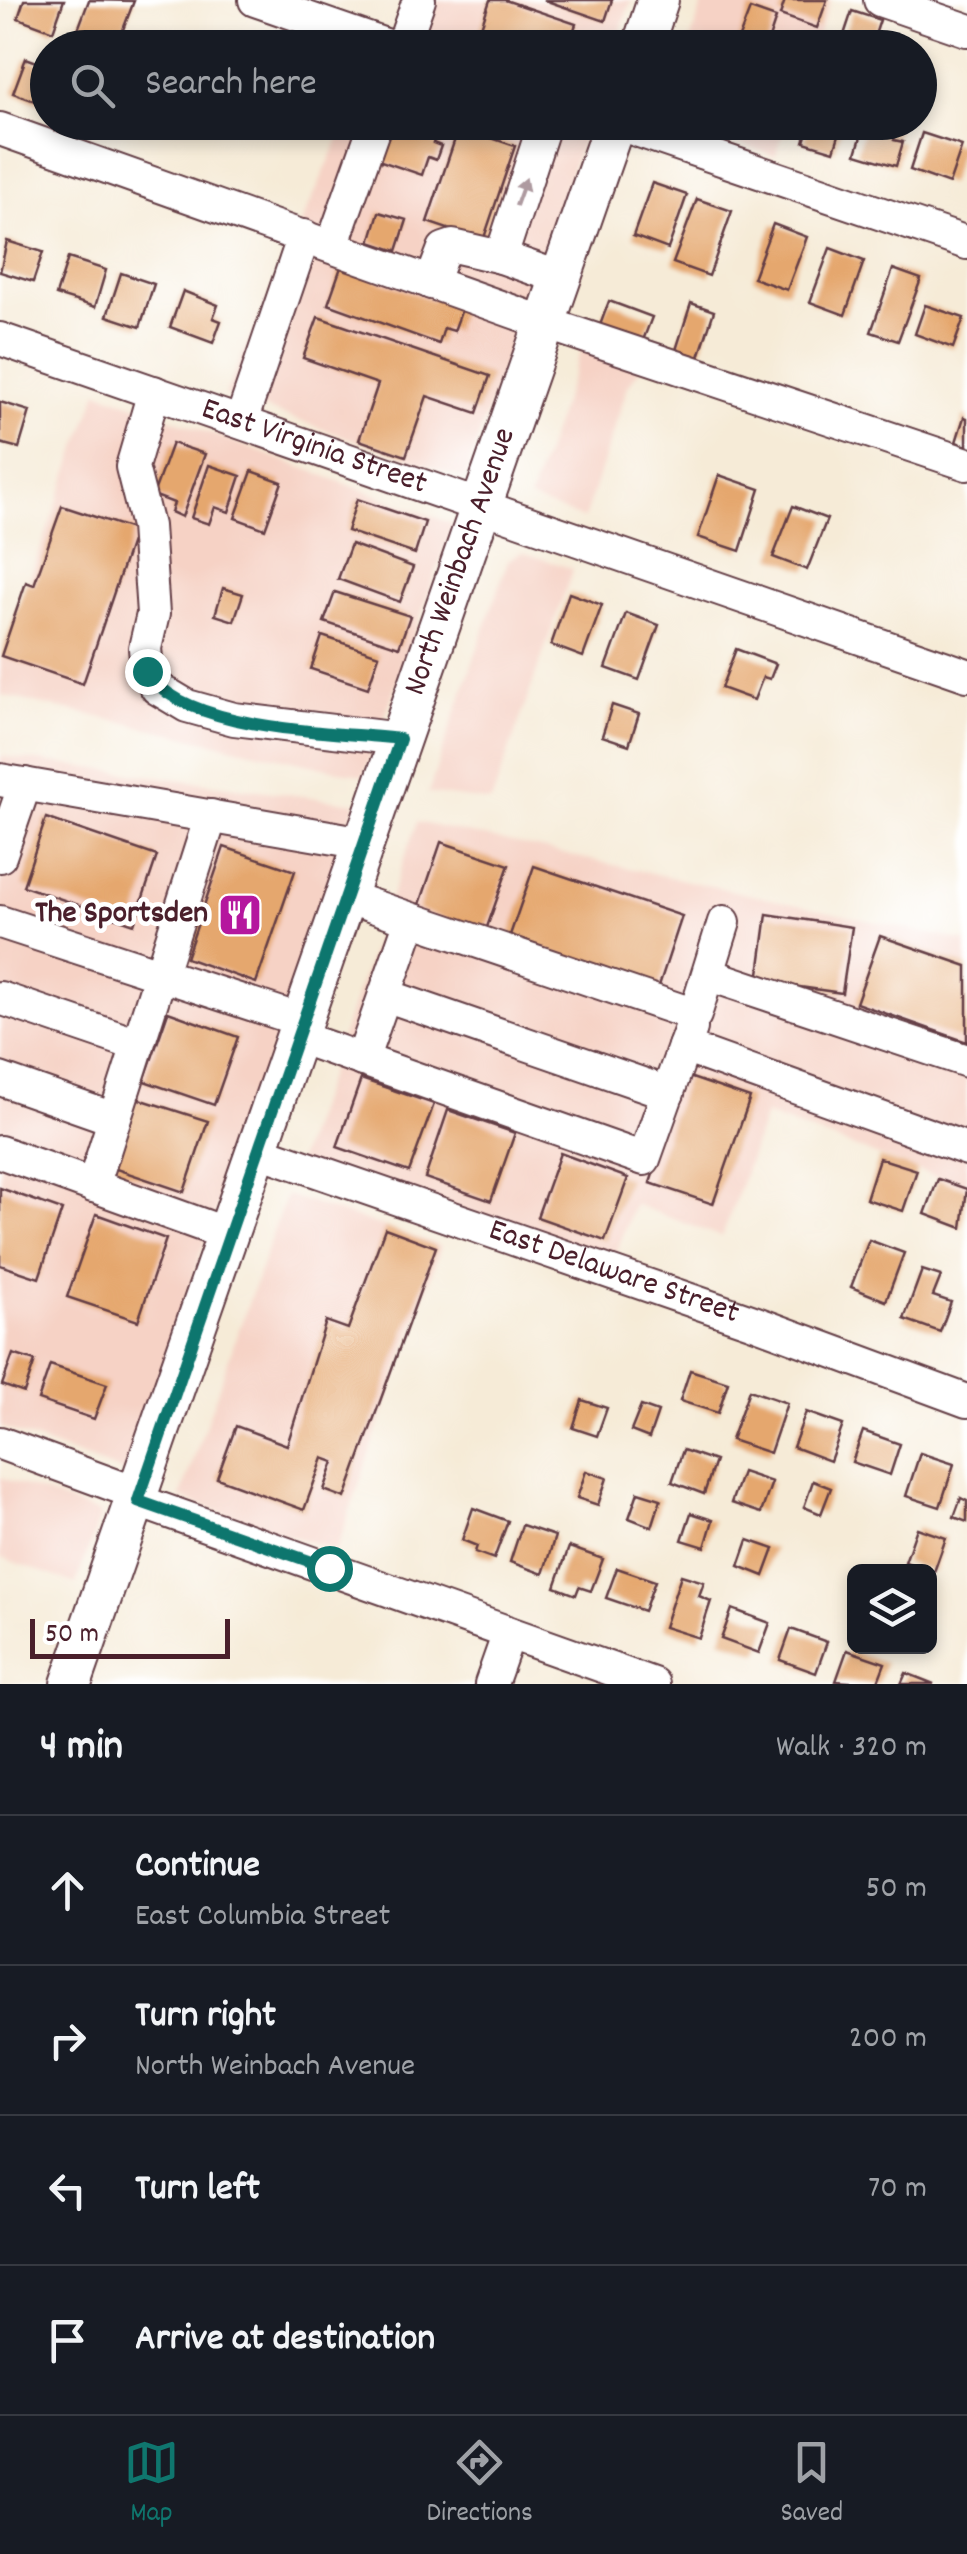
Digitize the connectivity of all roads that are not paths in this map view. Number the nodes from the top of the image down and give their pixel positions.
1 (254, 0) edge
2 (419, 0) edge
3 (658, 0) edge
4 (880, 0) edge
5 (342, 30) edge
6 (408, 30) edge
7 (648, 30) edge
8 (967, 30) edge
9 (0, 129) edge
10 (30, 140) edge
11 (31, 140) edge
12 (367, 140) edge
13 (540, 140) edge
14 (609, 140) edge
15 (665, 140) edge
16 (318, 241) junction
17 (967, 243) edge
18 (500, 257) junction
19 (561, 278) junction
20 (431, 283) junction
21 (545, 323) junction
22 (0, 339) edge
23 (154, 392) junction
24 (241, 422) junction
25 (967, 464) edge
26 (481, 506) junction
27 (967, 675) edge
28 (400, 739) junction
29 (12, 782) edge
30 (211, 816) junction
31 (364, 843) junction
32 (0, 856) edge
33 (346, 897) junction
34 (411, 920) junction
35 (0, 922) edge
36 (724, 922) dead end
37 (710, 975) junction
38 (160, 976) junction
39 (385, 995) junction
40 (0, 998) edge
41 (695, 1014) junction
42 (300, 1030) junction
43 (138, 1045) junction
44 (684, 1047) junction
45 (362, 1060) junction
46 (967, 1061) edge
47 (0, 1079) edge
48 (668, 1093) junction
49 (114, 1120) junction
50 (967, 1150) edge
51 (258, 1151) junction
52 (0, 1152) edge
53 (93, 1186) junction
54 (230, 1236) junction
55 (967, 1401) edge
56 (0, 1443) edge
57 (140, 1498) junction
58 (509, 1633) junction
59 (71, 1684) edge
60 (491, 1684) edge
61 (653, 1684) edge

1 - 5 street
2 - 6 street
3 - 7 main road
4 - 8 street
9 - 10 street
11 - 16 street
12 - 16 street
18 -> 13 street
14 - 19 main road, North Weinbach Avenue
15 - 17 street
16 - 20 street
16 - 24 street
18 - 19 street
18 - 20 street
19 - 21 main road, North Weinbach Avenue
20 - 21 street
21 - 25 street
21 - 26 main road, North Weinbach Avenue
22 - 23 street, East Virginia Street
23 - 24 street, East Virginia Street
23 - 28 street
24 - 26 street, East Virginia Street
26 - 27 street, East Virginia Street
26 - 28 main road, North Weinbach Avenue
28 - 31 main road, North Weinbach Avenue
29 - 30 street
29 - 32 street
30 - 31 street
30 - 38 street
31 - 33 main road, North Weinbach Avenue
33 - 34 street
33 - 42 main road, North Weinbach Avenue
34 - 39 street
34 - 41 street
35 - 38 street
36 - 37 street
37 - 41 street
37 - 46 street
38 - 42 street
38 - 43 street
39 - 45 street
39 - 48 street
40 - 43 street
41 - 44 street
42 - 45 street
42 - 51 main road, North Weinbach Avenue
43 - 49 street
44 - 48 street
44 - 50 street
45 - 48 street
47 - 49 street
49 - 53 street
51 - 54 main road, North Weinbach Avenue
51 - 55 street, East Delaware Street
52 - 53 street
53 - 54 street
54 - 57 main road, North Weinbach Avenue
56 - 57 street
57 - 58 street
57 - 59 main road, North Weinbach Avenue
58 - 60 street
58 - 61 street

